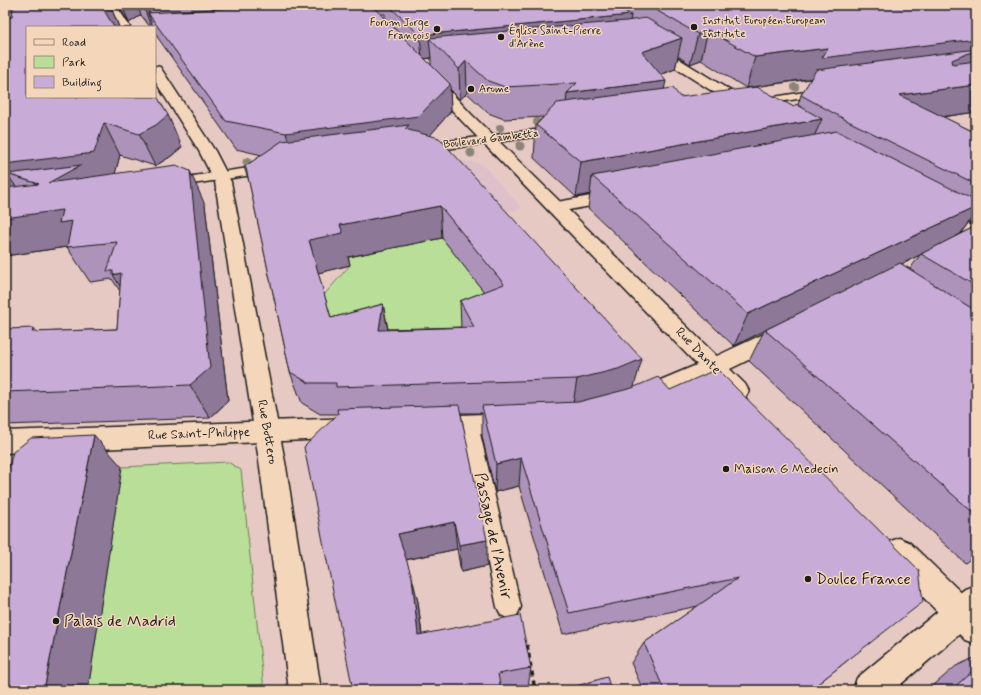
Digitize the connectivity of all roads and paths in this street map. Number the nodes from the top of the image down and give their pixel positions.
1 (109, 7) edge
2 (124, 7) dead end
3 (123, 26) edge
4 (640, 42) edge
5 (423, 70) edge
6 (156, 72) edge
7 (834, 90) edge
8 (736, 106) junction
9 (762, 116) edge
10 (566, 130) edge
11 (490, 140) junction
12 (411, 150) edge
13 (279, 168) edge
14 (220, 176) junction
15 (160, 185) edge
16 (636, 192) edge
17 (557, 207) junction
18 (922, 207) edge
19 (976, 237) edge
20 (958, 246) edge
21 (911, 259) edge
22 (897, 266) edge
23 (803, 323) edge
24 (714, 367) junction
25 (622, 407) edge
26 (753, 407) edge
27 (532, 422) edge
28 (469, 424) junction
29 (414, 426) edge
30 (376, 428) edge
31 (267, 432) junction
32 (5, 442) edge
33 (882, 535) edge
34 (509, 607) joint
35 (971, 614) edge
36 (304, 690) edge
37 (536, 690) edge
38 (869, 690) edge

1 - 2 lane
1 - 3 street
4 - 8 street
5 - 11 street, Rue Dante
6 - 14 street, Rue Bottero
7 - 8 lane
8 - 9 street
10 - 11 lane, Boulevard Gambetta
11 - 12 lane, Boulevard Gambetta
11 - 17 street, Rue Dante
13 - 14 lane
14 - 15 lane
14 - 31 street, Rue Bottero
16 - 17 street
17 - 24 street, Rue Dante
18 - 19 street
19 - 20 street
21 - 22 path
23 - 24 street
24 - 25 street
24 - 26 street, Rue Dante
27 - 28 street
28 - 29 street
28 - 34 lane, Passage de l'Avenir
30 - 31 street, Rue Saint-Philippe
31 - 32 street, Rue Saint-Philippe
31 - 36 street, Rue Bottero
33 - 35 street
34 - 37 path, Passage de l'Avenir
35 - 38 street

